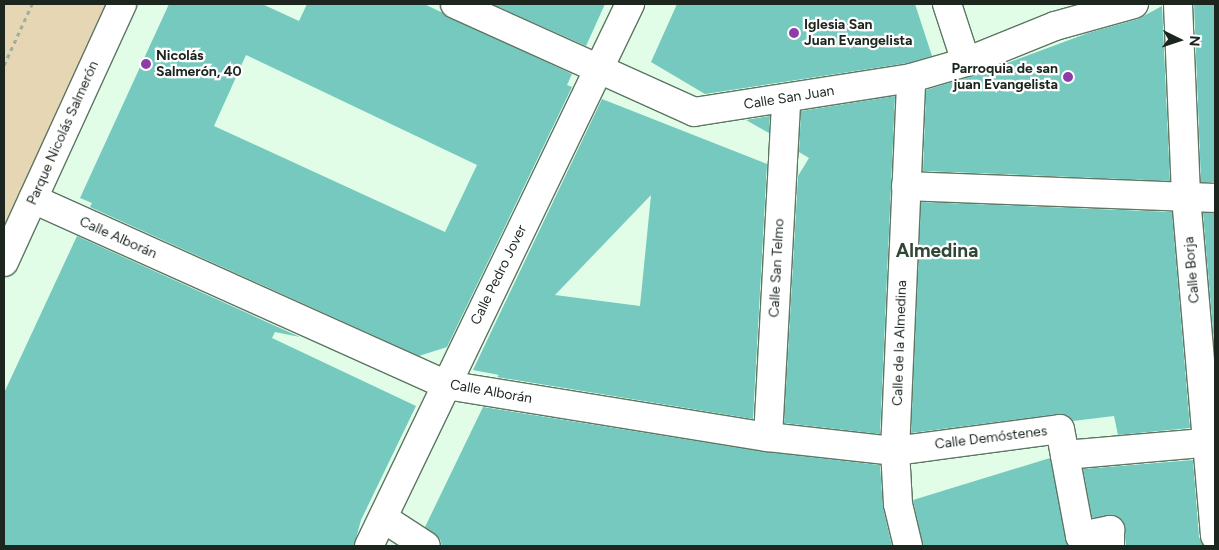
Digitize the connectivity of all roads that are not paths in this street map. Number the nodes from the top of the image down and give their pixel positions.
1 (122, 4) edge
2 (455, 4) edge
3 (630, 4) edge
4 (947, 4) edge
5 (1134, 4) edge
6 (1178, 4) edge
7 (966, 62) junction
8 (598, 70) junction
9 (911, 78) junction
10 (786, 100) junction
11 (906, 186) junction
12 (1186, 196) junction
13 (1215, 198) edge
14 (33, 199) junction
15 (4, 262) edge
16 (1206, 334) edge
17 (446, 386) junction
18 (768, 437) junction
19 (1212, 443) edge
20 (895, 450) junction
21 (1065, 455) junction
22 (383, 518) junction
23 (1215, 521) edge
24 (369, 546) edge
25 (426, 546) edge
26 (908, 546) edge
27 (1110, 546) edge

1 - 14 street, Parque Nicolás Salmerón
2 - 8 street, Calle San Juan
3 - 8 street, Calle Pedro Jover
4 - 7 street
5 - 7 street, Calle San Juan
6 - 12 street, Calle Borja
7 - 9 street, Calle San Juan
8 - 10 street, Calle San Juan
8 - 17 street, Calle Pedro Jover
9 - 10 street, Calle San Juan
9 - 11 street, Calle de la Almedina
10 - 18 street, Calle San Telmo
11 - 12 street
11 - 20 street, Calle de la Almedina
12 - 13 street
12 - 16 street, Calle Borja
14 - 15 street, Parque Nicolás Salmerón
14 - 17 street, Calle Alborán
16 - 19 street, Calle Borja
17 - 18 street, Calle Alborán
17 - 22 street, Calle Pedro Jover
18 - 20 street, Calle Alborán
19 - 21 street
19 - 23 street, Calle Borja
20 - 21 street, Calle Demóstenes
20 - 26 street, Calle de la Almedina
21 - 27 street
22 - 24 street, Calle Pedro Jover
22 - 25 street

